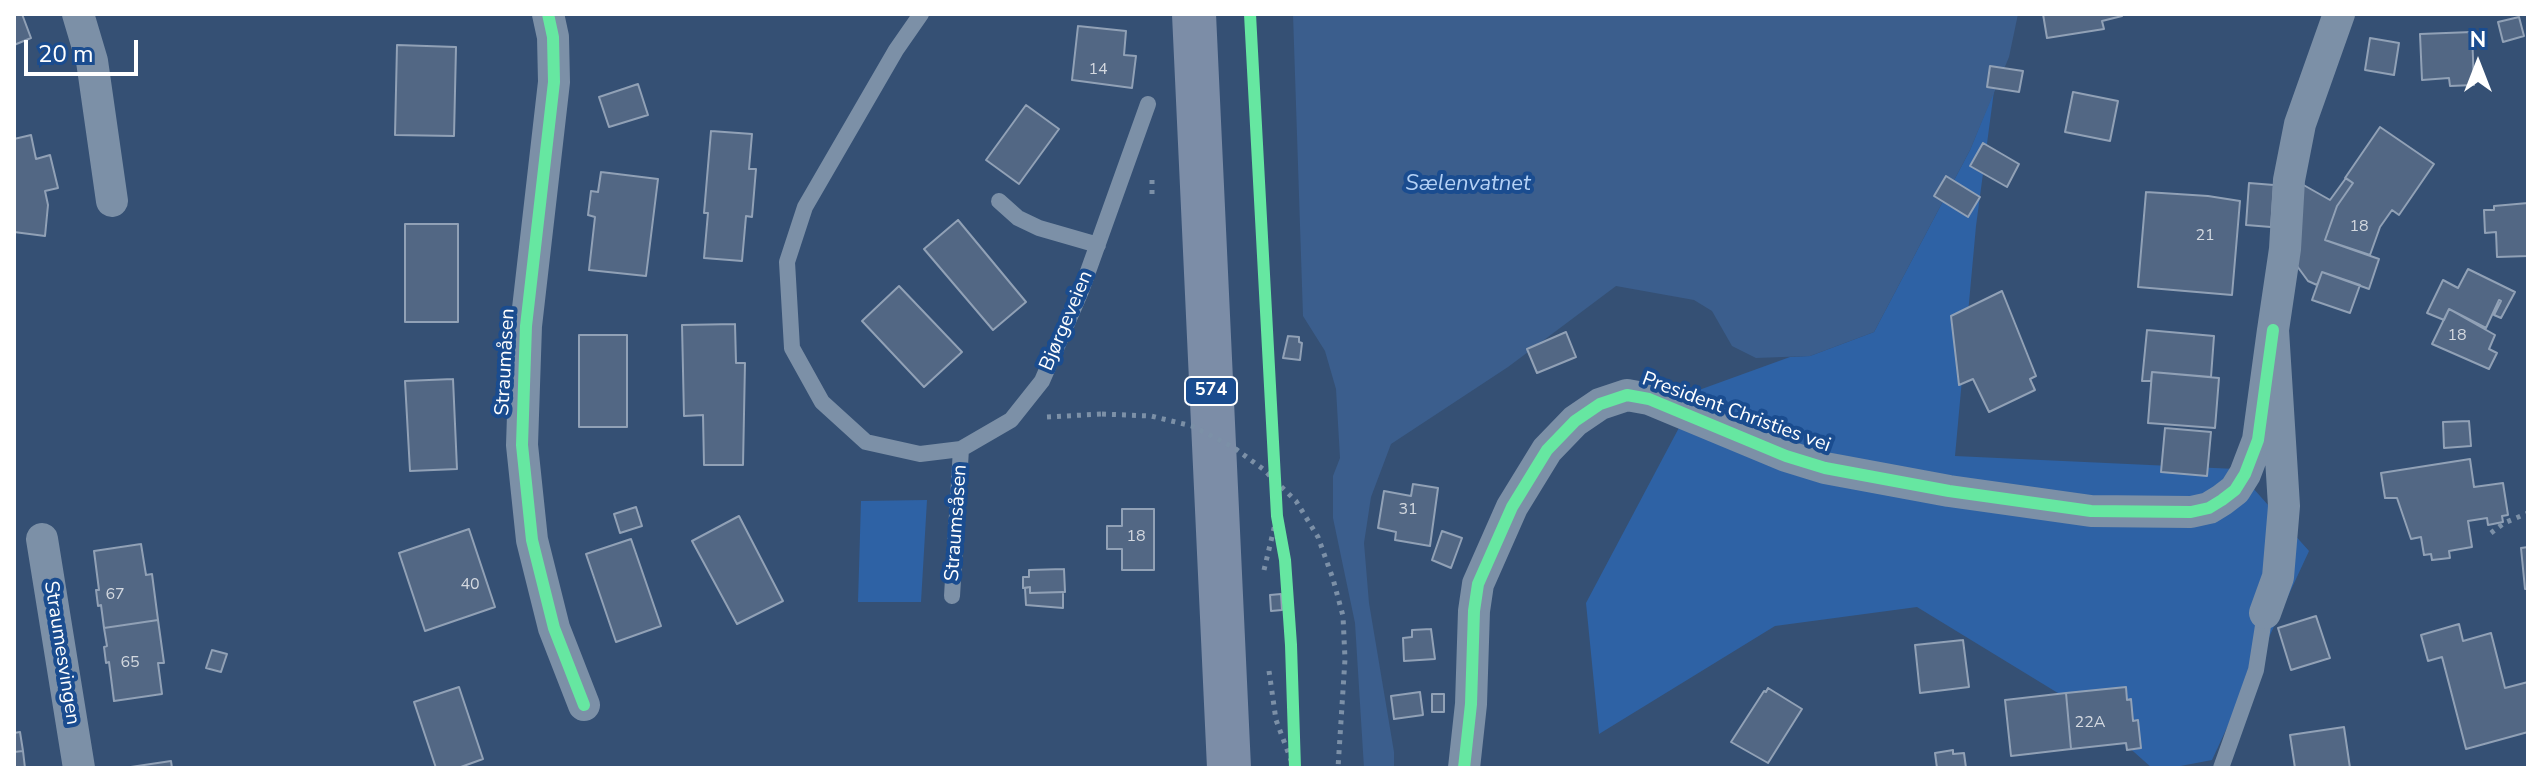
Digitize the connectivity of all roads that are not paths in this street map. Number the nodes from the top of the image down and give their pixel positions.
1 (78, 14) edge
2 (548, 14) edge
3 (921, 14) edge
4 (1194, 14) edge
5 (2339, 14) edge
6 (1148, 104) dead end
7 (112, 201) dead end
8 (999, 201) dead end
9 (1098, 245) junction
10 (2273, 330) junction
11 (961, 449) junction
12 (42, 539) dead end
13 (952, 596) dead end
14 (2265, 613) joint
15 (584, 705) dead end
16 (79, 768) edge
17 (1229, 768) edge
18 (1464, 768) edge
19 (2221, 768) edge

1 - 7 street
2 - 15 street, Straumåsen
3 - 11 lane, Bjørgeveien
4 - 17 main road, 574
5 - 10 street, President Christies vei
6 - 9 lane, Bjørgeveien
8 - 9 lane
9 - 11 lane, Bjørgeveien
10 - 14 street, President Christies vei
10 - 18 street, President Christies vei
11 - 13 lane, Straumsåsen
12 - 16 street, Straumesvingen
14 - 19 lane, President Christies vei

